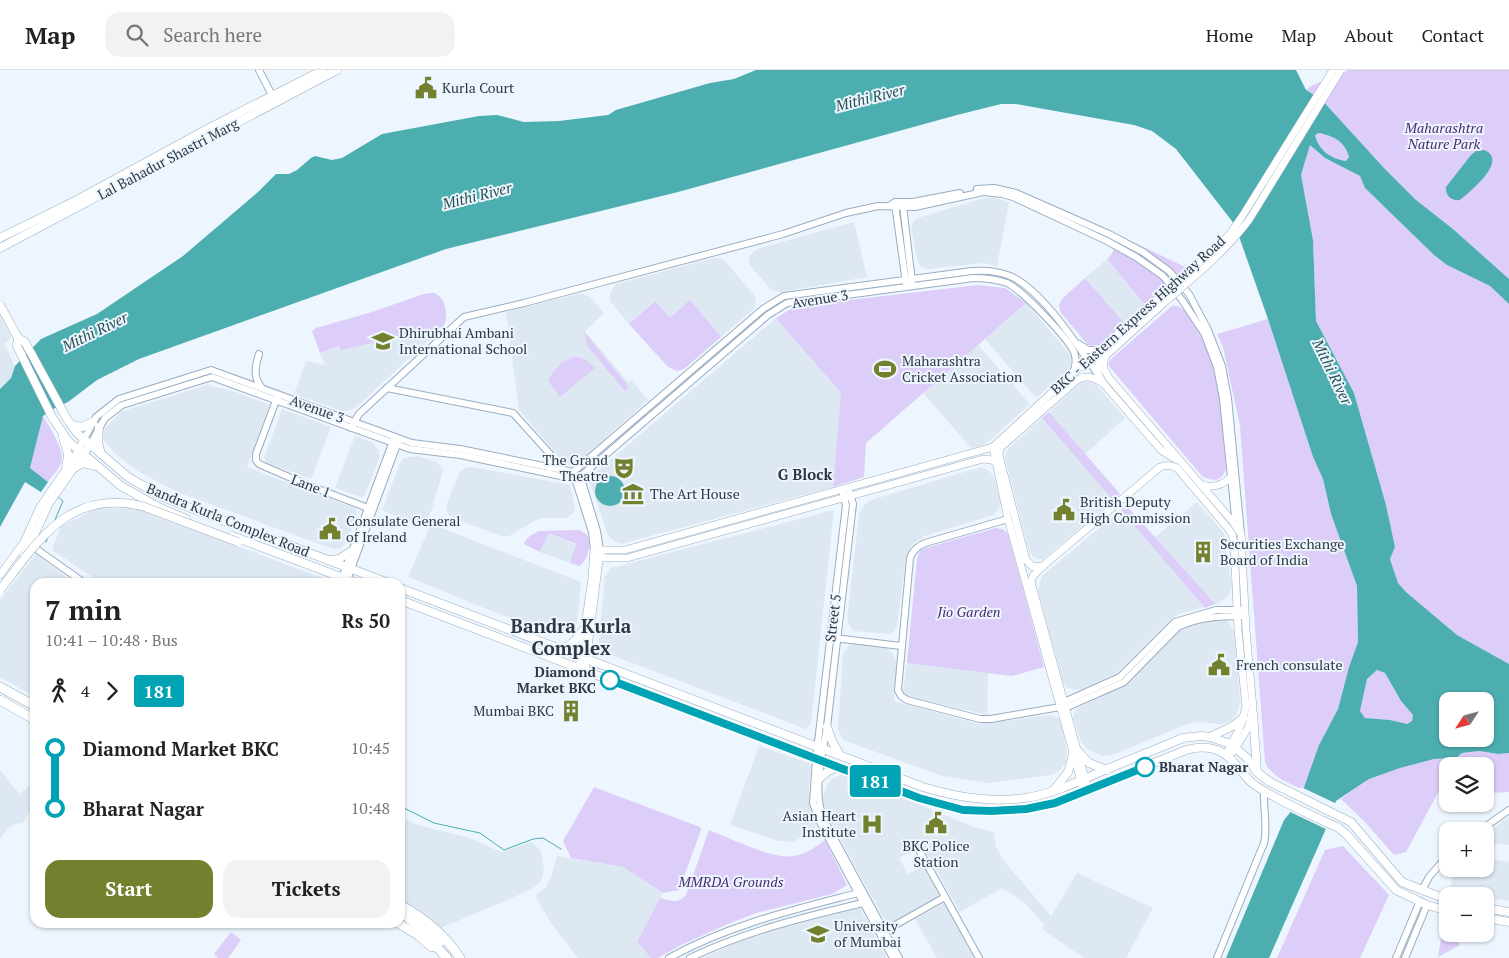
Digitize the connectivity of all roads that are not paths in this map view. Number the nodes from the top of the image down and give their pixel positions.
1 (259, 70) edge
2 (323, 70) edge
3 (337, 70) edge
4 (1333, 70) edge
5 (1341, 70) edge
6 (274, 98) junction
7 (143, 162) junction
8 (148, 170) junction
9 (76, 204) junction
10 (893, 205) junction
11 (903, 205) junction
12 (15, 230) junction
13 (0, 238) edge
14 (19, 238) junction
15 (0, 248) edge
16 (966, 272) junction
17 (908, 279) junction
18 (967, 279) junction
19 (910, 286) junction
20 (1189, 294) junction
21 (1162, 299) junction
22 (1182, 300) junction
23 (0, 305) edge
24 (20, 342) junction
25 (1076, 342) junction
26 (1103, 353) junction
27 (259, 354) dead end
28 (1088, 361) junction
29 (1072, 374) junction
30 (1099, 376) junction
31 (1103, 383) junction
32 (387, 388) junction
33 (262, 389) junction
34 (277, 398) junction
35 (71, 424) junction
36 (96, 424) junction
37 (352, 425) junction
38 (61, 431) junction
39 (84, 439) junction
40 (395, 441) junction
41 (90, 445) junction
42 (996, 447) junction
43 (1161, 450) junction
44 (81, 452) junction
45 (101, 454) junction
46 (996, 462) junction
47 (1182, 463) junction
48 (1160, 467) junction
49 (550, 468) junction
50 (70, 469) junction
51 (100, 469) junction
52 (576, 470) junction
53 (1231, 477) junction
54 (578, 478) junction
55 (1202, 486) junction
56 (846, 493) junction
57 (46, 502) junction
58 (368, 508) junction
59 (1008, 519) junction
60 (1233, 522) junction
61 (1241, 534) junction
62 (30, 545) junction
63 (258, 546) junction
64 (353, 550) junction
65 (597, 553) junction
66 (329, 561) junction
67 (1044, 566) junction
68 (349, 568) junction
69 (0, 575) edge
70 (78, 578) edge
71 (343, 578) edge
72 (348, 578) edge
73 (375, 578) edge
74 (0, 586) edge
75 (0, 590) edge
76 (405, 590) edge
77 (405, 602) edge
78 (1242, 613) junction
79 (586, 627) junction
80 (834, 638) junction
81 (901, 646) junction
82 (560, 649) junction
83 (584, 658) junction
84 (582, 670) junction
85 (0, 682) edge
86 (0, 687) edge
87 (0, 694) edge
88 (30, 698) edge
89 (0, 700) edge
90 (30, 703) edge
91 (1063, 706) junction
92 (30, 711) edge
93 (1253, 713) junction
94 (30, 717) edge
95 (1243, 718) junction
96 (827, 727) junction
97 (1210, 737) junction
98 (1234, 747) junction
99 (821, 748) junction
100 (1075, 753) junction
101 (840, 756) junction
102 (1228, 757) junction
103 (819, 760) junction
104 (838, 767) junction
105 (1107, 770) junction
106 (1257, 772) junction
107 (820, 778) junction
108 (1082, 780) junction
109 (1086, 791) junction
110 (1052, 792) junction
111 (1266, 792) junction
112 (1509, 810) edge
113 (1492, 822) edge
114 (920, 850) dead end
115 (1439, 866) edge
116 (1424, 891) junction
117 (858, 893) junction
118 (1439, 897) edge
119 (945, 898) junction
120 (863, 902) junction
121 (1423, 903) junction
122 (1439, 908) edge
123 (405, 910) edge
124 (1494, 910) edge
125 (1509, 912) edge
126 (405, 916) edge
127 (770, 916) junction
128 (1494, 920) edge
129 (1509, 922) edge
130 (405, 923) edge
131 (773, 925) junction
132 (405, 927) edge
133 (727, 931) junction
134 (882, 932) junction
135 (730, 940) junction
136 (442, 958) edge
137 (447, 958) edge
138 (454, 958) edge
139 (460, 958) edge
140 (669, 958) edge
141 (690, 958) edge
142 (894, 958) edge
143 (899, 958) edge
144 (979, 958) edge
145 (1219, 958) edge
146 (1396, 958) edge
147 (1405, 958) edge

1 - 6 street
2 - 6 main road, Lal Bahadur Shastri Marg
3 - 6 main road, Lal Bahadur Shastri Marg
4 - 21 main road, BKC - Eastern Express Highway Road, bridge
5 - 21 main road, BKC - Eastern Express Highway Road, bridge
6 - 7 main road, Lal Bahadur Shastri Marg
6 - 8 main road, Lal Bahadur Shastri Marg
7 - 8 main road
7 - 9 main road, Lal Bahadur Shastri Marg
8 - 9 main road, Lal Bahadur Shastri Marg
9 - 12 main road, Lal Bahadur Shastri Marg
9 - 14 main road, Lal Bahadur Shastri Marg
10 - 11 street
10 - 17 street
10 - 32 street
11 - 17 street
11 - 20 street
11 - 22 street
12 - 13 main road, Lal Bahadur Shastri Marg
12 - 14 main road
14 - 15 main road, Lal Bahadur Shastri Marg
16 - 17 street, Avenue 3
16 - 18 street
16 - 25 street, Avenue 3
17 - 19 street
17 - 52 street, Avenue 3
18 - 19 street, Avenue 3
18 - 29 street, Avenue 3
19 - 54 street, Avenue 3
20 - 22 street
20 - 61 street
21 - 26 main road, BKC - Eastern Express Highway Road
22 - 53 street
23 - 24 main road, Bandra Kurla Complex Road
24 - 35 main road, Bandra Kurla Complex Road
24 - 38 main road, Bandra Kurla Complex Road
25 - 26 street
25 - 28 street, Avenue 3
26 - 28 main road, BKC - Eastern Express Highway Road
26 - 30 main road
26 - 47 main road
27 - 33 street
28 - 29 main road, BKC - Eastern Express Highway Road
28 - 30 street, Avenue 3
29 - 42 main road, BKC - Eastern Express Highway Road
30 - 31 main road
31 - 42 main road
31 - 43 main road
32 - 37 street
32 - 49 street
33 - 34 street, Avenue 3
33 - 36 street, Avenue 3
34 - 36 street, Avenue 3
34 - 37 street, Avenue 3
34 - 58 street, Lane 1
35 - 36 main road
35 - 39 main road, Bandra Kurla Complex Road
36 - 39 street, Avenue 3
36 - 41 street, Avenue 3
36 - 45 main road
37 - 40 street, Avenue 3
38 - 44 main road, Bandra Kurla Complex Road
38 - 50 main road
39 - 41 main road, Bandra Kurla Complex Road
39 - 44 main road
40 - 49 street, Avenue 3
40 - 54 street, Avenue 3
40 - 58 street
40 - 68 street
41 - 44 main road
41 - 45 main road, Bandra Kurla Complex Road
42 - 46 main road
42 - 56 main road
42 - 67 main road
43 - 47 main road
43 - 48 main road
44 - 50 main road
44 - 51 main road, Bandra Kurla Complex Road
45 - 66 main road, Bandra Kurla Complex Road
46 - 56 main road
46 - 59 main road
47 - 55 main road
48 - 67 main road
48 - 78 main road
49 - 52 street, Avenue 3
50 - 51 main road
50 - 57 main road
51 - 63 main road, Bandra Kurla Complex Road
52 - 54 street
53 - 55 main road
53 - 60 street
54 - 65 street
55 - 60 main road
56 - 65 main road
56 - 80 street, Street 5
57 - 62 main road
57 - 69 main road
58 - 64 street
59 - 81 street
59 - 91 main road
60 - 61 main road
61 - 78 main road
62 - 70 street
62 - 74 main road
63 - 71 main road, Bandra Kurla Complex Road
63 - 75 main road, bridge
64 - 66 main road
64 - 68 street
65 - 79 main road
65 - 83 main road
66 - 68 main road, Bandra Kurla Complex Road
67 - 91 main road
68 - 72 street
68 - 73 main road, Bandra Kurla Complex Road
76 - 82 main road
77 - 84 main road
78 - 91 street
78 - 93 main road
78 - 95 main road
79 - 82 main road
79 - 83 main road
80 - 81 street
80 - 96 street, Street 5
80 - 99 street, Street 5
81 - 91 street
82 - 83 main road
83 - 84 main road
83 - 99 main road
84 - 103 main road
85 - 88 highway
86 - 90 highway
87 - 92 highway
89 - 94 highway
91 - 100 main road
93 - 98 main road
93 - 106 main road
95 - 97 main road
95 - 98 main road
96 - 99 street, Street 5
96 - 101 main road
97 - 98 main road
97 - 105 main road
98 - 102 main road
98 - 106 main road
99 - 101 main road
99 - 103 street
100 - 105 main road
100 - 108 main road
100 - 110 main road
101 - 110 main road
102 - 109 main road
102 - 111 main road
103 - 104 main road
103 - 107 street
103 - 117 street
104 - 107 main road
104 - 109 main road
105 - 108 main road
106 - 116 main road
107 - 134 street
108 - 109 main road
108 - 110 main road
111 - 121 main road
111 - 145 street
112 - 113 street
114 - 119 street
115 - 116 street
116 - 118 main road
117 - 120 street
117 - 127 street
119 - 134 street
119 - 144 street
120 - 131 street
120 - 134 street
121 - 122 main road
121 - 146 street
121 - 147 street
123 - 139 highway
124 - 125 main road
126 - 138 highway
127 - 131 street
127 - 133 street
128 - 129 main road
130 - 137 highway
131 - 135 street
132 - 136 highway
133 - 135 street
133 - 140 street
134 - 142 street
134 - 143 street
135 - 141 street

